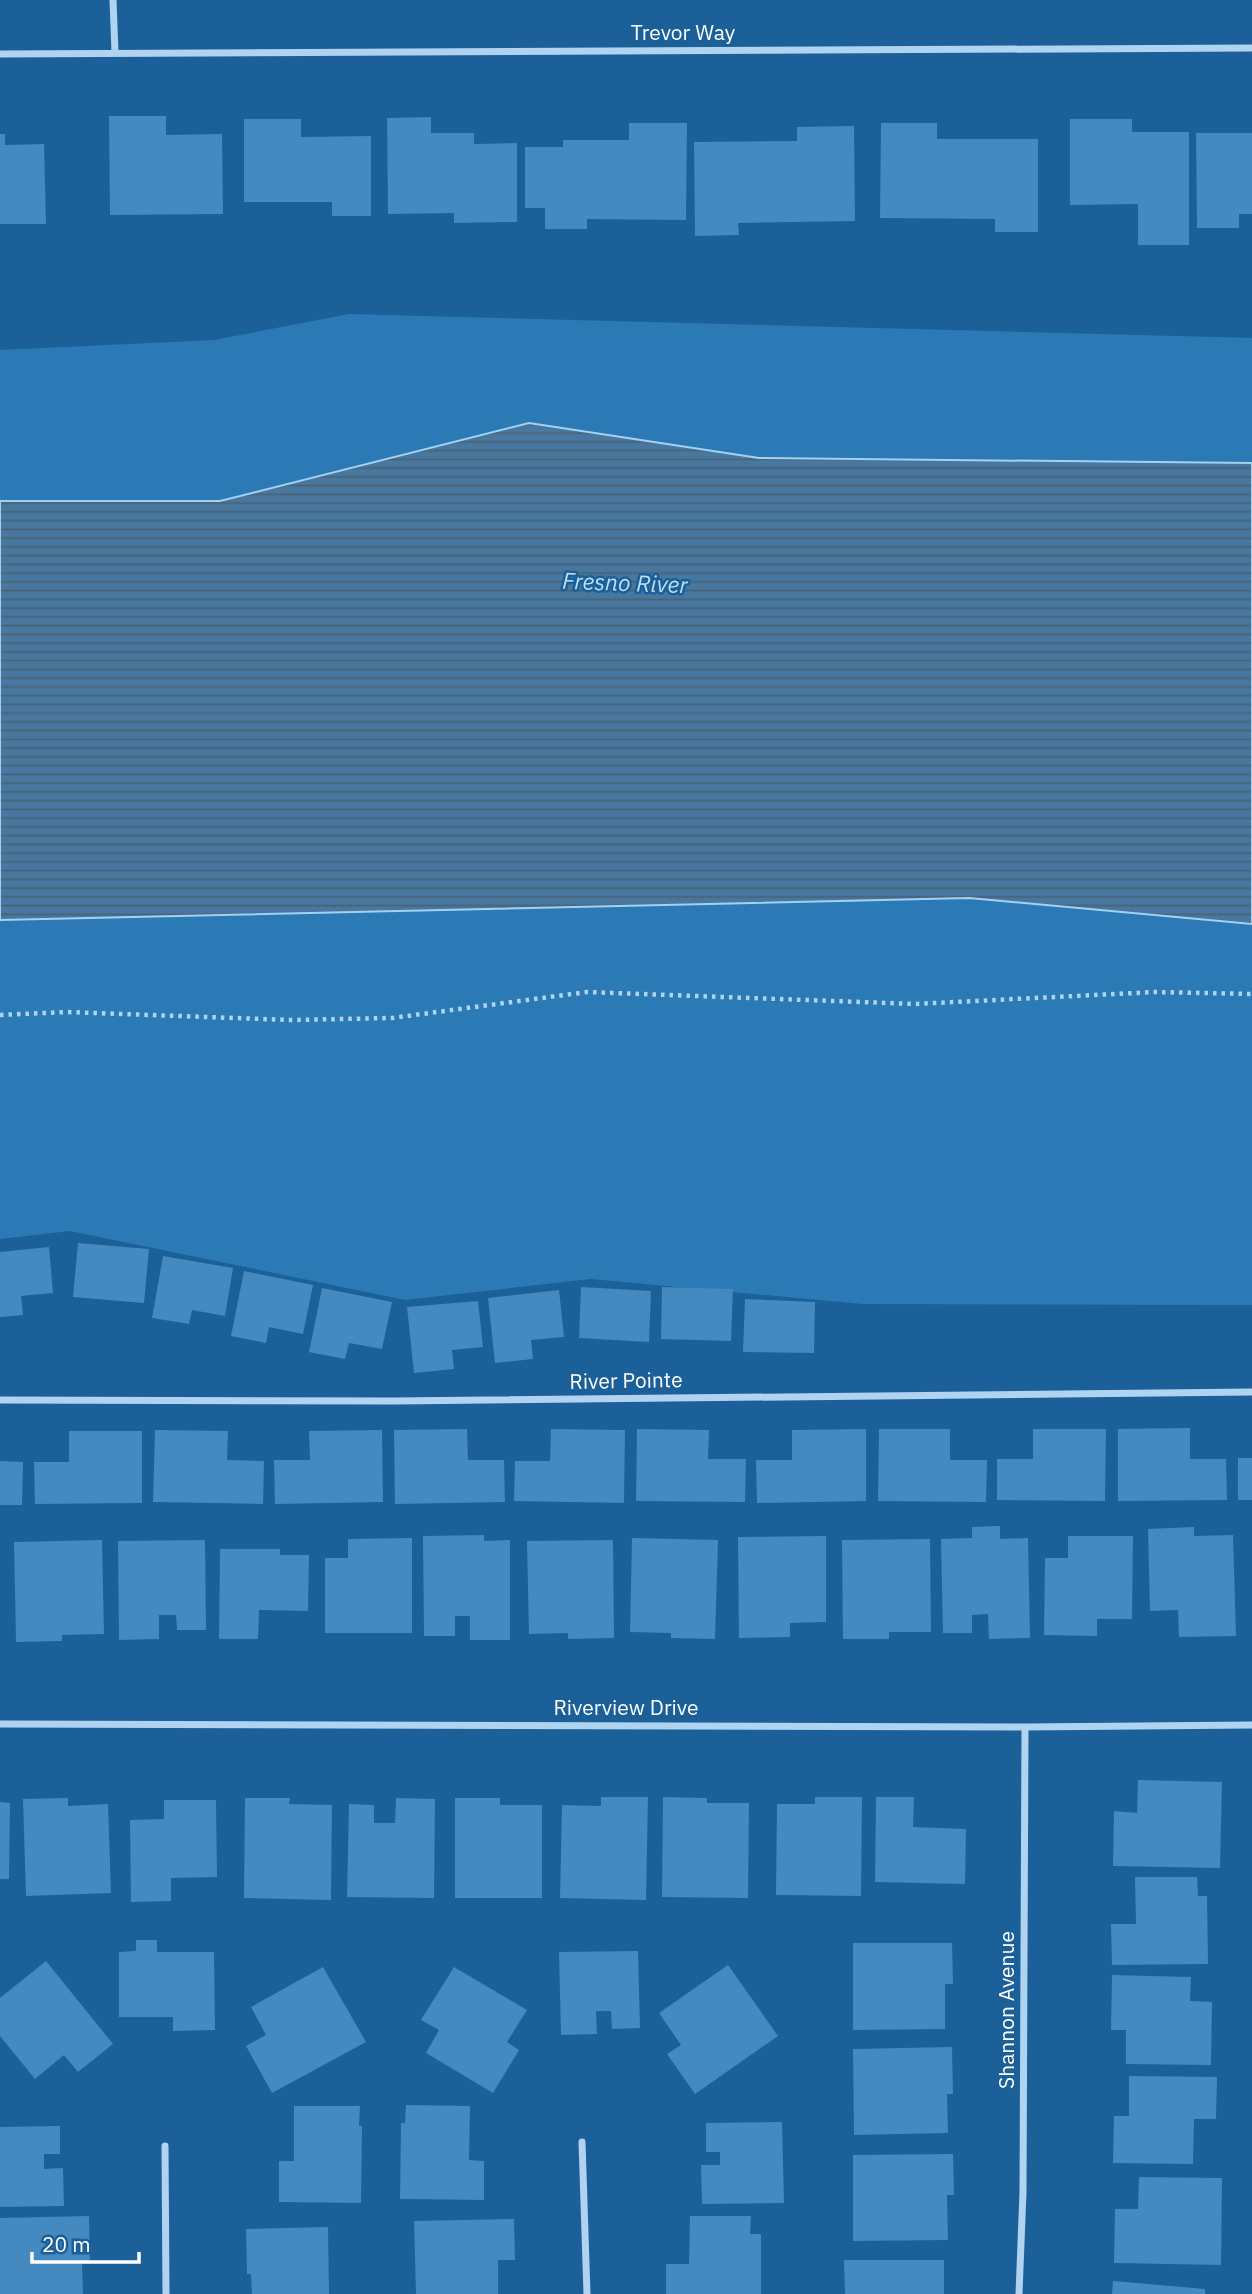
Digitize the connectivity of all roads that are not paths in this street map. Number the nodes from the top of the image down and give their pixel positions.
1 (113, 0) edge
2 (1252, 48) edge
3 (115, 53) junction
4 (0, 54) edge
5 (1252, 1392) edge
6 (0, 1400) edge
7 (0, 1724) edge
8 (1252, 1725) edge
9 (1025, 1727) junction
10 (582, 2142) dead end
11 (165, 2147) dead end
12 (166, 2294) edge
13 (587, 2294) edge
14 (1019, 2294) edge

1 - 3 street
2 - 3 street, Trevor Way
3 - 4 street, Trevor Way
5 - 6 street, River Pointe
7 - 9 street, Riverview Drive
8 - 9 street, Riverview Drive
9 - 14 street, Shannon Avenue
10 - 13 street
11 - 12 street

